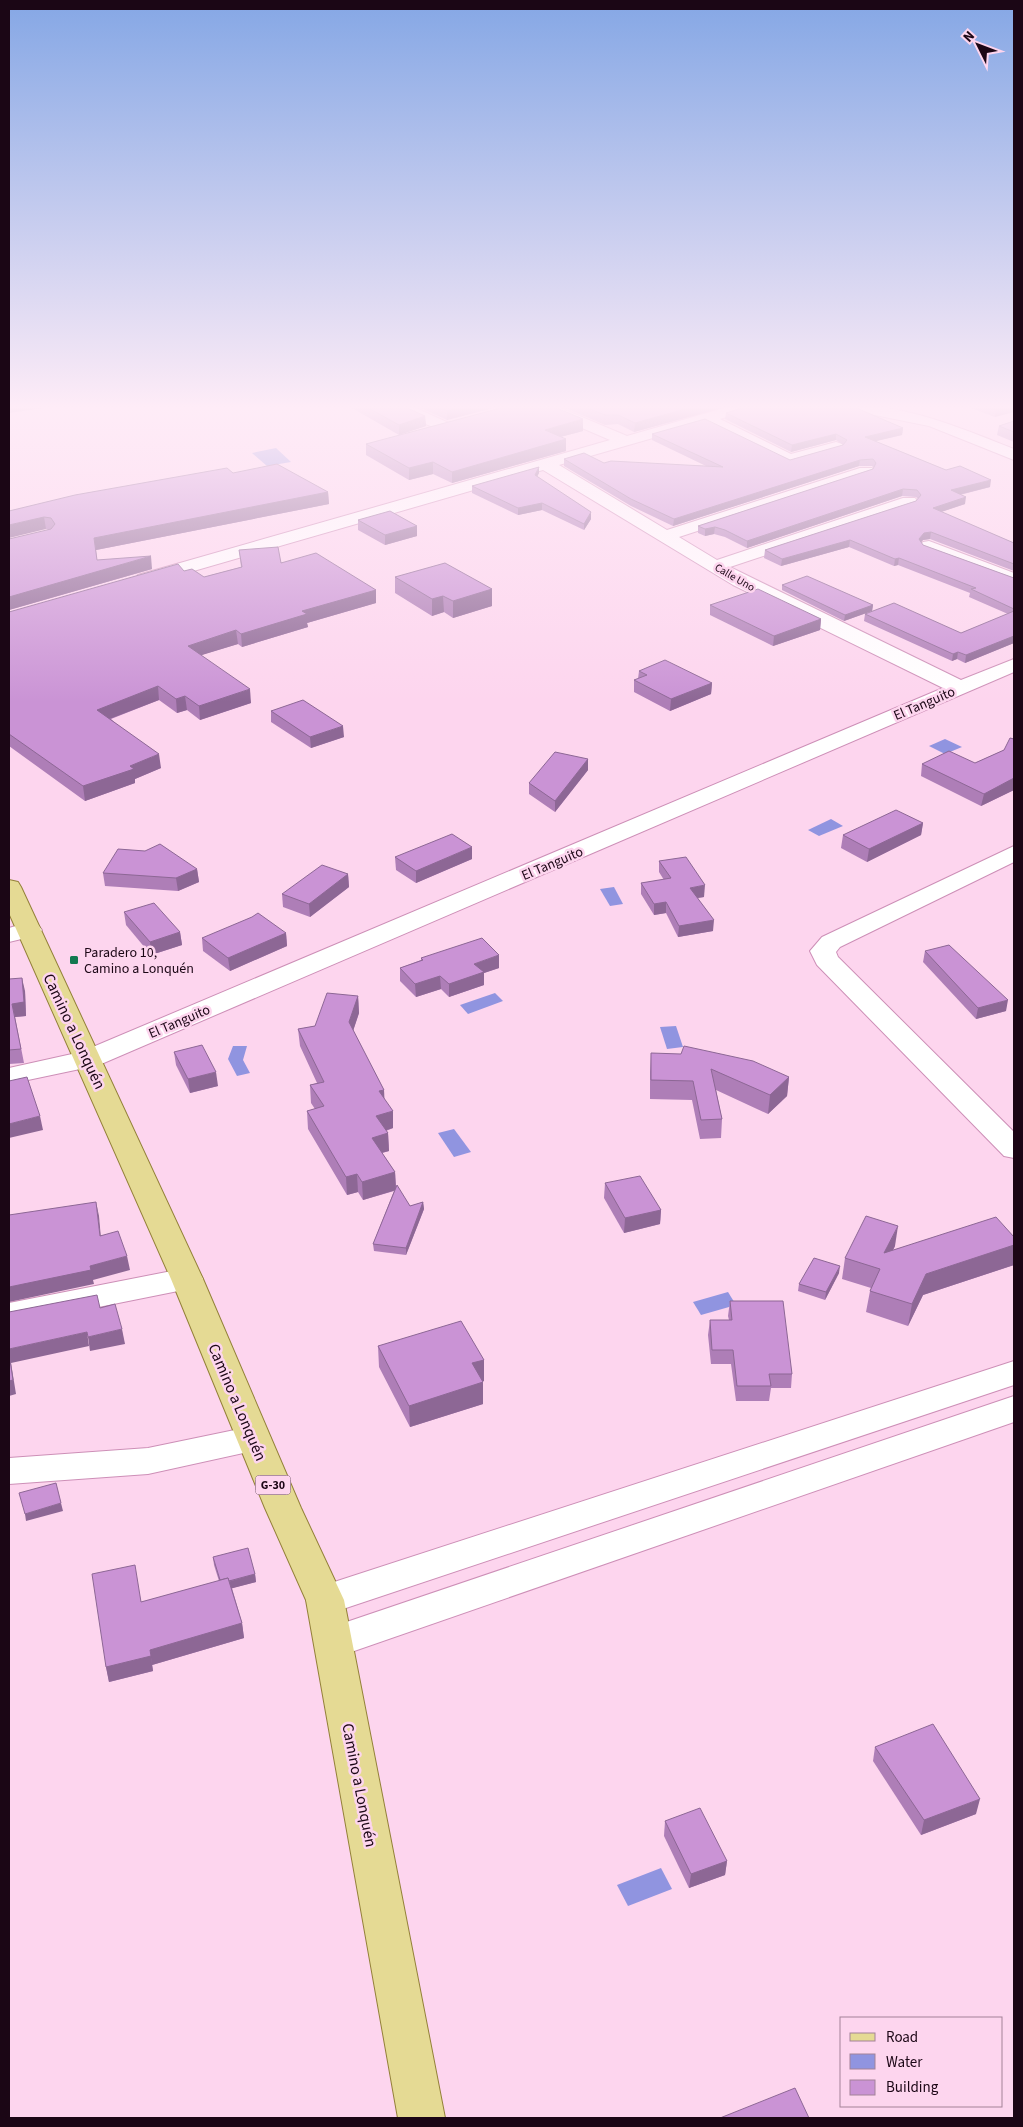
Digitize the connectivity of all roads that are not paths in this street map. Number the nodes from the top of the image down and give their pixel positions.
1 (408, 503) edge
2 (610, 503) edge
3 (766, 503) edge
4 (905, 503) edge
5 (665, 536) junction
6 (929, 546) edge
7 (716, 566) junction
8 (1014, 579) edge
9 (133, 582) edge
10 (1014, 665) edge
11 (960, 688) junction
12 (1014, 853) edge
13 (9, 887) edge
14 (19, 933) edge
15 (89, 1059) junction
16 (9, 1076) edge
17 (1014, 1149) edge
18 (186, 1279) junction
19 (9, 1314) edge
20 (1014, 1373) edge
21 (1014, 1409) edge
22 (254, 1439) junction
23 (9, 1471) edge
24 (325, 1600) junction
25 (334, 1642) junction
26 (422, 2118) edge

1 - 9 street
2 - 5 street, Calle Uno
3 - 5 street
4 - 7 street
5 - 7 street, Calle Uno
6 - 8 street
7 - 11 street, Calle Uno
10 - 11 street, El Tanguito
11 - 15 street, El Tanguito
12 - 17 street
13 - 14 main road, Camino a Lonquén / G-30
14 - 15 main road, Camino a Lonquén / G-30
15 - 16 street, El Tanguito
15 - 18 main road, Camino a Lonquén / G-30
18 - 19 street
18 - 22 main road, Camino a Lonquén / G-30
20 - 24 street
21 - 25 street
22 - 23 street
22 - 24 main road, Camino a Lonquén / G-30
24 - 25 main road, Camino a Lonquén / G-30
25 - 26 main road, Camino a Lonquén / G-30

